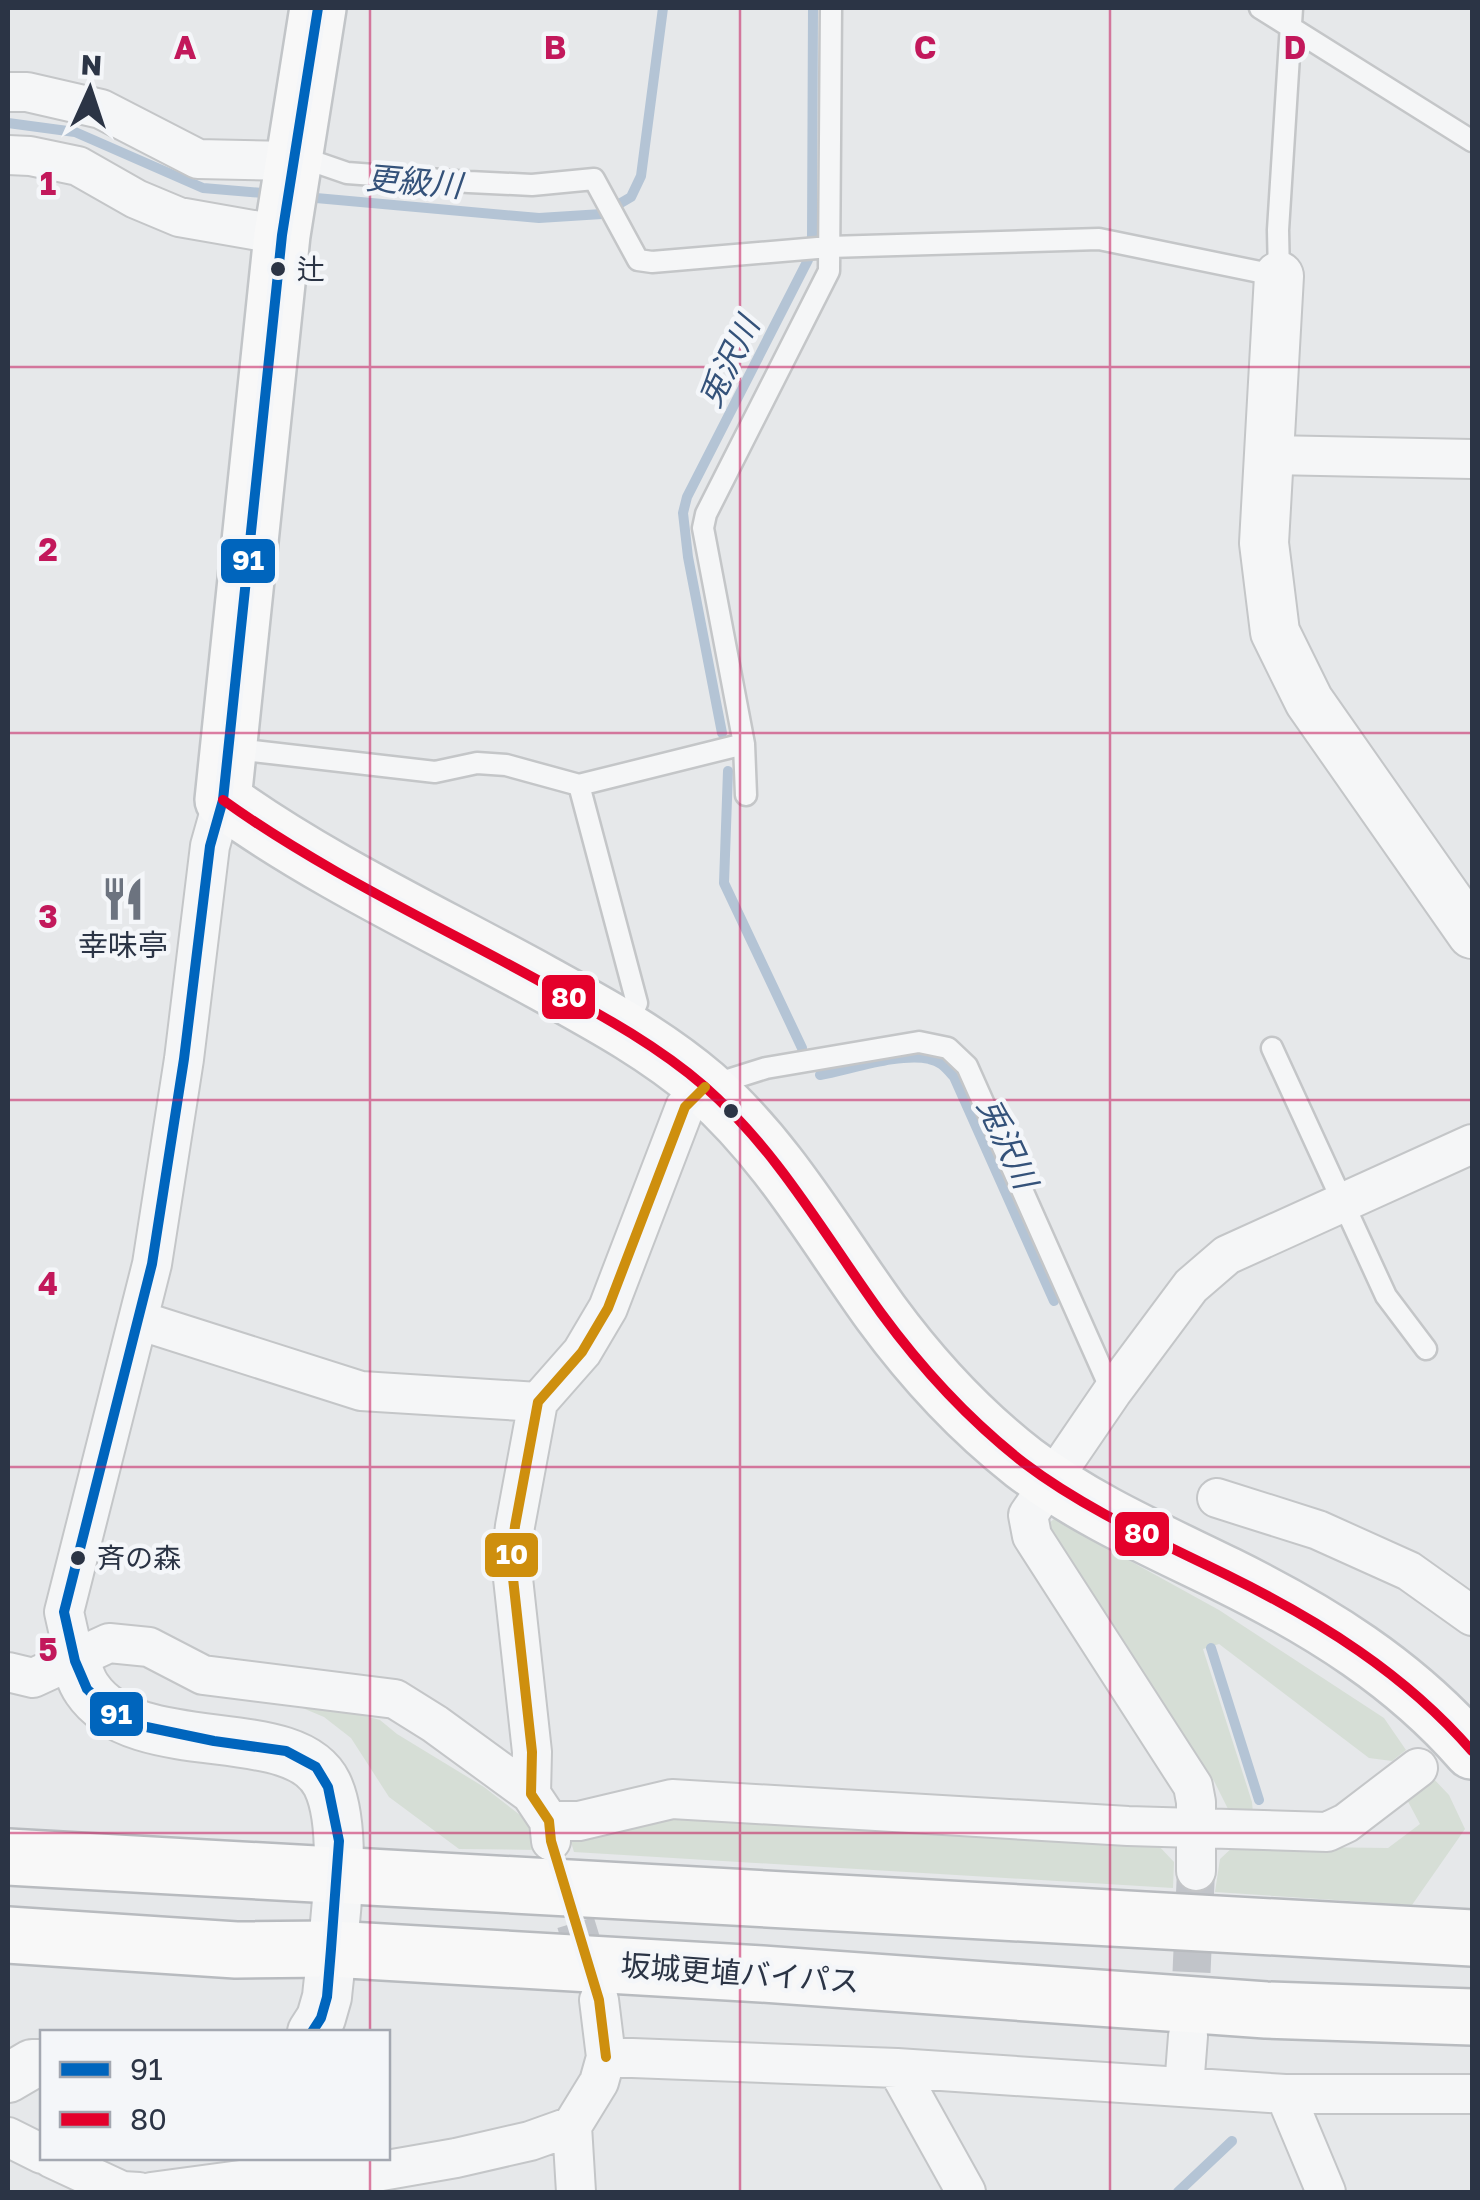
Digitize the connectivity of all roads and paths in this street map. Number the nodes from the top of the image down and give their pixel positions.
1 (318, 8) edge
2 (831, 8) edge
3 (1260, 8) edge
4 (1292, 16) edge
5 (8, 92) edge
6 (1472, 141) edge
7 (8, 156) edge
8 (287, 196) junction
9 (817, 248) junction
10 (1279, 276) junction
11 (1269, 455) junction
12 (1472, 459) edge
13 (744, 744) junction
14 (253, 750) dead end
15 (579, 784) junction
16 (746, 795) dead end
17 (223, 800) junction
18 (1472, 934) edge
19 (626, 1028) junction
20 (1272, 1048) dead end
21 (705, 1087) junction
22 (1472, 1144) edge
23 (1344, 1202) junction
24 (138, 1320) junction
25 (1426, 1349) dead end
26 (1112, 1392) junction
27 (538, 1402) junction
28 (1050, 1482) junction
29 (1217, 1498) dead end
30 (1472, 1616) edge
31 (75, 1661) junction
32 (8, 1672) edge
33 (1472, 1751) edge
34 (1418, 1768) dead end
35 (543, 1818) junction
36 (1197, 1826) junction
37 (8, 1856) edge
38 (1196, 1872) tunnel mouth
39 (336, 1874) junction
40 (8, 1935) edge
41 (1472, 1938) edge
42 (332, 1949) junction
43 (599, 2000) tunnel mouth
44 (1472, 2018) edge
45 (313, 2030) edge
46 (1188, 2036) tunnel mouth
47 (606, 2057) junction
48 (40, 2064) edge
49 (896, 2068) junction
50 (8, 2078) edge
51 (1184, 2086) junction
52 (1285, 2094) junction
53 (1472, 2094) edge
54 (572, 2126) junction
55 (8, 2138) edge
56 (40, 2153) edge
57 (55, 2160) edge
58 (139, 2192) edge
59 (151, 2192) edge
60 (576, 2192) edge
61 (966, 2192) edge
62 (1326, 2192) edge

1 - 8 main road
2 - 9 lane
3 - 4 lane
4 - 6 lane
4 - 10 lane
5 - 8 street
7 - 8 street
8 - 9 lane
8 - 17 main road
9 - 10 lane
9 - 13 lane
10 - 11 street
11 - 12 street
11 - 18 street
13 - 15 lane
13 - 16 lane
14 - 15 lane
15 - 19 lane
17 - 19 main road
17 - 24 street
19 - 21 main road
20 - 23 lane
21 - 26 lane
21 - 27 street
21 - 28 main road
22 - 23 street
23 - 25 lane
23 - 26 street
24 - 27 street
24 - 31 street
26 - 28 street
27 - 35 street
28 - 33 main road
28 - 36 street
29 - 30 street
31 - 32 street
31 - 35 street
31 - 39 street
34 - 36 street
35 - 36 street
36 - 38 street
37 - 39 main road
39 - 41 main road
39 - 42 street
40 - 42 main road, 坂城更埴バイパス
42 - 44 main road, 坂城更埴バイパス
42 - 45 street
43 - 47 street
46 - 51 street
47 - 49 street
47 - 54 street
48 - 50 street
49 - 51 street
49 - 61 street
51 - 52 street
52 - 53 street
52 - 62 street
54 - 59 street
54 - 60 street
55 - 56 street
57 - 58 street

